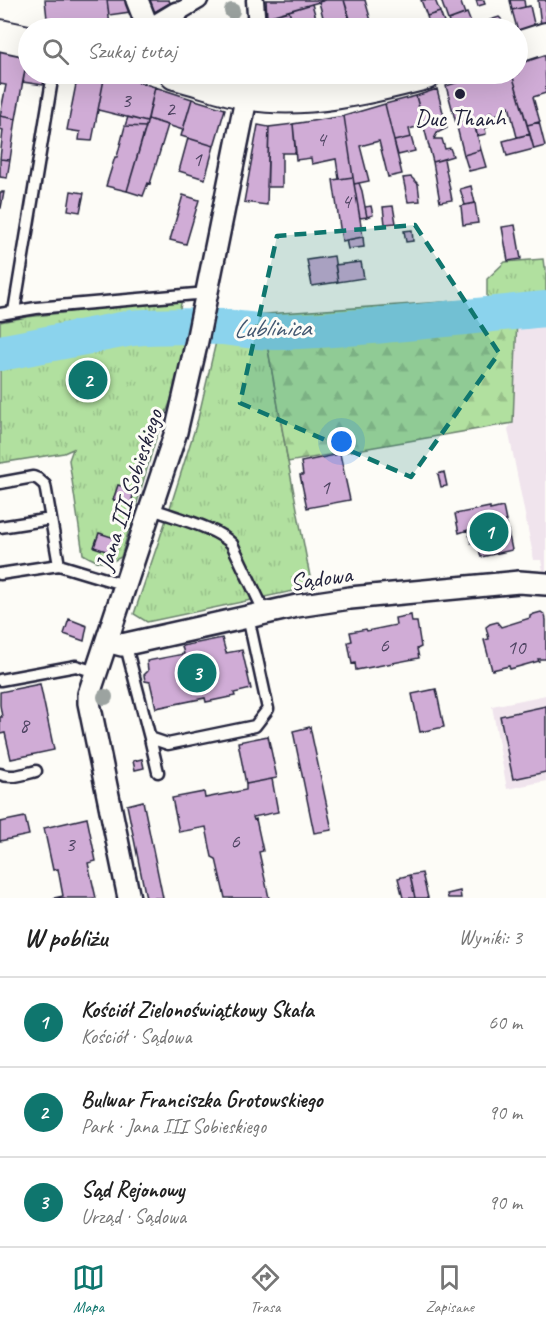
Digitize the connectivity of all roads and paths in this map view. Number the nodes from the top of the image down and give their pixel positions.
1 (137, 0) edge
2 (199, 0) edge
3 (255, 0) edge
4 (177, 13) joint
5 (145, 18) edge
6 (168, 18) edge
7 (256, 18) edge
8 (0, 35) edge
9 (546, 38) edge
10 (18, 39) edge
11 (528, 44) edge
12 (51, 84) edge
13 (384, 84) edge
14 (260, 86) edge
15 (205, 302) junction
16 (14, 311) junction
17 (0, 314) edge
18 (0, 483) edge
19 (150, 508) junction
20 (51, 519) junction
21 (0, 527) edge
22 (59, 564) junction
23 (0, 574) edge
24 (546, 584) edge
25 (125, 585) junction
26 (257, 615) junction
27 (117, 642) junction
28 (96, 672) junction
29 (0, 680) edge
30 (150, 738) junction
31 (36, 771) dead end
32 (158, 772) dead end
33 (0, 774) edge
34 (129, 898) edge

1 - 5 street
2 - 4 street
3 - 7 street
4 - 6 street
8 - 10 main road
9 - 11 main road
12 - 16 lane
13 - 14 main road
14 - 15 street, Jana III Sobieskiego
15 - 16 lane
15 - 19 street, Jana III Sobieskiego
16 - 17 lane
18 - 20 lane
19 - 25 street, Jana III Sobieskiego
19 - 26 lane
20 - 21 lane
20 - 22 lane
22 - 23 lane
22 - 25 lane
24 - 26 street, Sądowa
25 - 27 street, Jana III Sobieskiego
26 - 27 street, Sądowa
26 - 30 lane
27 - 28 street, Jana III Sobieskiego
27 - 30 lane
28 - 29 lane
28 - 34 street, Jana III Sobieskiego
30 - 32 lane
31 - 33 lane

